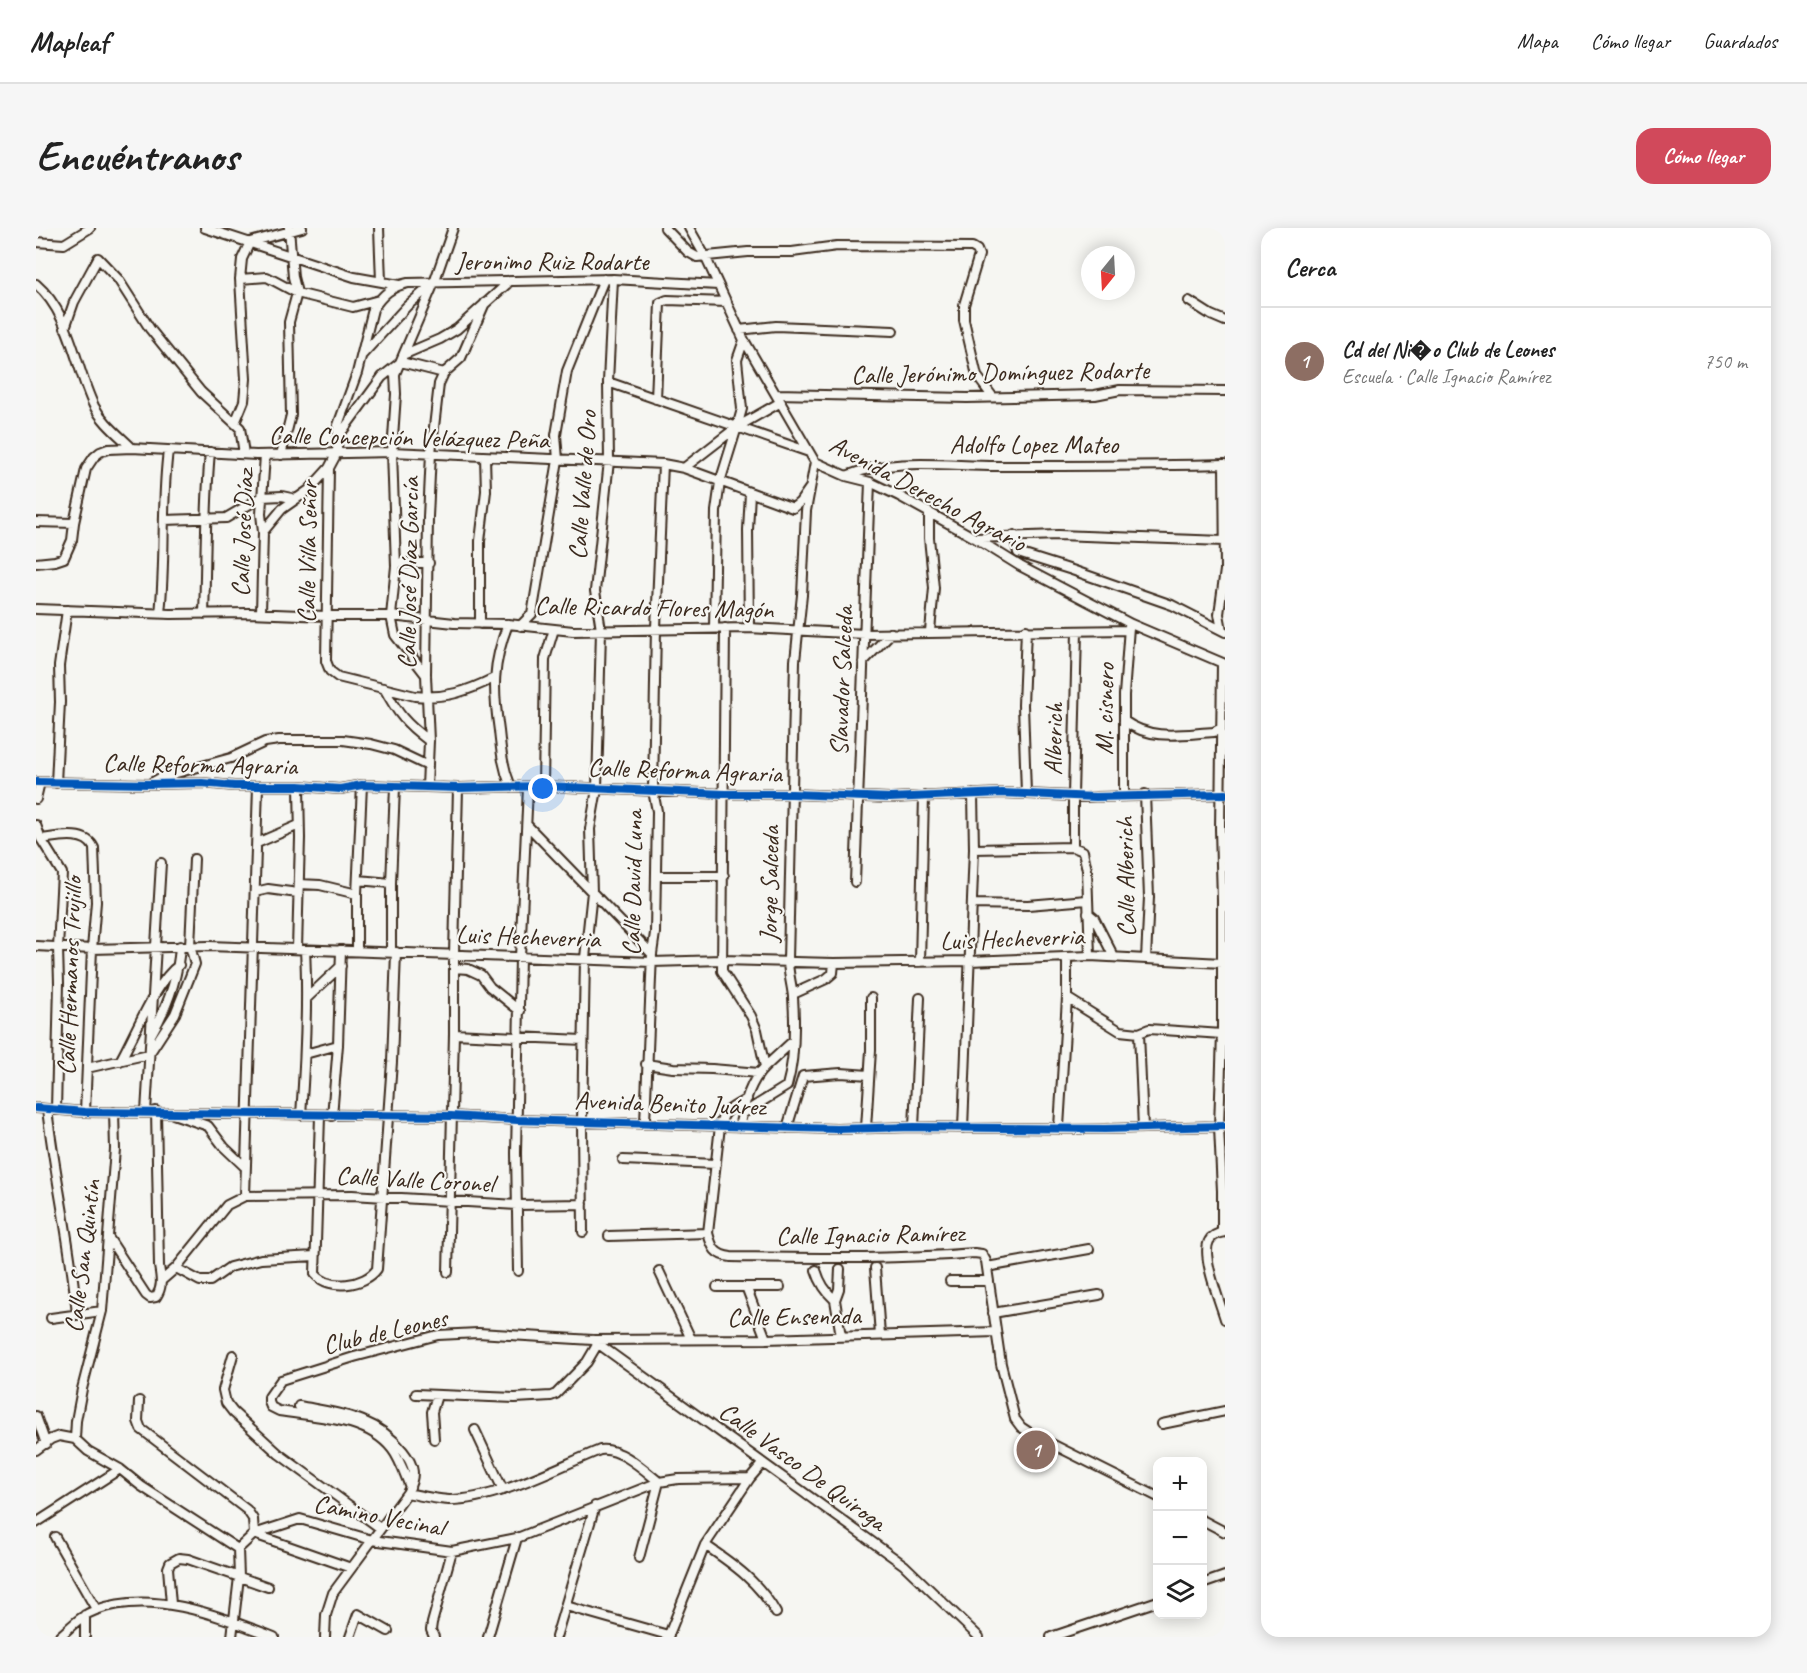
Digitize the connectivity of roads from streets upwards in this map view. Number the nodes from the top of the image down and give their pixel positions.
1 (90, 228) edge
2 (205, 228) edge
3 (302, 228) edge
4 (380, 228) edge
5 (447, 228) edge
6 (454, 228) edge
7 (665, 228) edge
8 (689, 228) edge
9 (289, 229) edge
10 (36, 242) edge
11 (48, 242) junction
12 (250, 242) junction
13 (36, 247) edge
14 (291, 255) junction
15 (705, 256) junction
16 (240, 279) junction
17 (604, 279) junction
18 (613, 279) junction
19 (381, 281) junction
20 (434, 283) junction
21 (508, 283) junction
22 (36, 284) edge
23 (399, 285) junction
24 (718, 285) junction
25 (388, 291) joint
26 (297, 293) junction
27 (379, 300) junction
28 (1189, 301) dead end
29 (727, 302) junction
30 (485, 303) junction
31 (1225, 321) edge
32 (65, 328) junction
33 (739, 330) junction
34 (893, 331) dead end
35 (744, 340) junction
36 (361, 357) junction
37 (403, 358) junction
38 (444, 373) junction
39 (608, 382) junction
40 (1225, 391) edge
41 (992, 396) junction
42 (779, 398) junction
43 (656, 399) junction
44 (235, 423) junction
45 (737, 427) junction
46 (337, 438) junction
47 (132, 448) junction
48 (168, 450) junction
49 (210, 452) junction
50 (392, 452) junction
51 (809, 452) junction
52 (337, 453) junction
53 (431, 453) junction
54 (244, 454) junction
55 (265, 455) junction
56 (281, 455) junction
57 (485, 457) junction
58 (558, 460) junction
59 (609, 461) junction
60 (815, 462) junction
61 (1224, 464) edge
62 (663, 465) junction
63 (329, 468) junction
64 (684, 468) junction
65 (846, 476) junction
66 (720, 482) junction
67 (870, 482) junction
68 (809, 489) junction
69 (750, 493) junction
70 (262, 497) junction
71 (296, 499) junction
72 (929, 512) junction
73 (164, 520) junction
74 (207, 520) junction
75 (36, 522) edge
76 (74, 523) junction
77 (263, 532) junction
78 (1014, 535) junction
79 (975, 538) junction
80 (1224, 541) edge
81 (1018, 553) junction
82 (36, 563) edge
83 (396, 563) junction
84 (429, 563) junction
85 (1020, 566) junction
86 (1225, 570) edge
87 (36, 609) edge
88 (67, 610) junction
89 (160, 613) junction
90 (261, 613) junction
91 (204, 614) junction
92 (326, 616) junction
93 (391, 616) junction
94 (428, 619) junction
95 (480, 624) junction
96 (508, 624) junction
97 (520, 626) junction
98 (1129, 627) junction
99 (656, 628) junction
100 (714, 628) junction
101 (725, 628) junction
102 (749, 628) junction
103 (554, 629) junction
104 (601, 630) junction
105 (798, 630) junction
106 (1026, 630) junction
107 (930, 631) junction
108 (1077, 631) junction
109 (1223, 631) edge
110 (891, 633) junction
111 (865, 634) junction
112 (864, 662) junction
113 (1224, 663) edge
114 (426, 675) junction
115 (494, 678) junction
116 (384, 688) junction
117 (427, 697) junction
118 (1124, 721) junction
119 (1221, 728) junction
120 (429, 741) junction
121 (428, 766) junction
122 (38, 782) edge
123 (56, 783) junction
124 (149, 784) junction
125 (362, 785) junction
126 (258, 786) junction
127 (299, 786) junction
128 (543, 786) junction
129 (395, 787) junction
130 (427, 787) junction
131 (510, 787) junction
132 (458, 788) junction
133 (528, 788) junction
134 (597, 789) junction
135 (653, 791) junction
136 (1026, 793) junction
137 (725, 794) junction
138 (792, 794) junction
139 (973, 794) junction
140 (1223, 794) edge
141 (1145, 795) junction
142 (924, 796) junction
143 (1073, 796) junction
144 (1124, 796) junction
145 (858, 797) junction
146 (36, 799) edge
147 (36, 825) edge
148 (299, 825) junction
149 (527, 825) junction
150 (41, 839) junction
151 (257, 843) junction
152 (1074, 847) junction
153 (974, 849) junction
154 (194, 859) dead end
155 (161, 863) dead end
156 (656, 876) junction
157 (724, 876) junction
158 (358, 880) junction
159 (855, 882) dead end
160 (391, 883) junction
161 (298, 884) junction
162 (255, 892) junction
163 (592, 892) junction
164 (298, 893) junction
165 (357, 894) junction
166 (1087, 900) junction
167 (1224, 900) edge
168 (972, 904) junction
169 (1088, 913) junction
170 (36, 946) edge
171 (180, 946) junction
172 (190, 946) junction
173 (58, 948) junction
174 (156, 948) junction
175 (253, 948) junction
176 (92, 949) junction
177 (301, 949) junction
178 (341, 950) junction
179 (357, 951) junction
180 (393, 952) junction
181 (454, 954) junction
182 (1090, 956) junction
183 (520, 957) junction
184 (1067, 957) junction
185 (1114, 957) junction
186 (585, 958) junction
187 (652, 958) junction
188 (1146, 959) junction
189 (722, 960) junction
190 (788, 960) junction
191 (970, 961) junction
192 (920, 962) junction
193 (834, 963) junction
194 (1222, 963) junction
195 (179, 965) junction
196 (341, 966) junction
197 (454, 968) junction
198 (793, 994) junction
199 (307, 998) junction
200 (871, 998) dead end
201 (920, 998) dead end
202 (1067, 998) junction
203 (152, 999) junction
204 (520, 1011) junction
205 (1223, 1016) edge
206 (1139, 1033) junction
207 (454, 1034) junction
208 (1222, 1034) junction
209 (150, 1036) junction
210 (520, 1036) junction
211 (583, 1040) junction
212 (793, 1041) junction
213 (338, 1045) junction
214 (149, 1054) junction
215 (305, 1054) junction
216 (120, 1061) junction
217 (646, 1064) junction
218 (87, 1068) junction
219 (762, 1070) junction
220 (869, 1075) junction
221 (803, 1076) junction
222 (787, 1086) junction
223 (747, 1099) junction
224 (36, 1108) edge
225 (47, 1109) junction
226 (56, 1110) junction
227 (156, 1111) junction
228 (85, 1112) junction
229 (114, 1112) junction
230 (146, 1112) junction
231 (166, 1112) junction
232 (742, 1114) junction
233 (247, 1115) junction
234 (301, 1115) junction
235 (320, 1116) junction
236 (332, 1116) junction
237 (389, 1116) junction
238 (452, 1116) junction
239 (517, 1120) junction
240 (582, 1122) junction
241 (645, 1123) junction
242 (720, 1126) junction
243 (1222, 1126) edge
244 (739, 1127) junction
245 (914, 1127) junction
246 (1059, 1127) junction
247 (787, 1128) junction
248 (866, 1128) junction
249 (963, 1128) junction
250 (1143, 1128) junction
251 (623, 1160) dead end
252 (716, 1164) junction
253 (244, 1166) junction
254 (319, 1195) junction
255 (245, 1196) junction
256 (384, 1197) junction
257 (450, 1200) junction
258 (583, 1204) junction
259 (517, 1205) junction
260 (583, 1232) dead end
261 (1223, 1232) edge
262 (708, 1233) junction
263 (609, 1236) dead end
264 (108, 1237) junction
265 (1089, 1249) dead end
266 (315, 1256) junction
267 (176, 1268) junction
268 (875, 1268) dead end
269 (987, 1268) junction
270 (840, 1269) dead end
271 (816, 1270) dead end
272 (518, 1271) dead end
273 (659, 1271) dead end
274 (447, 1272) dead end
275 (161, 1281) junction
276 (950, 1281) dead end
277 (989, 1281) junction
278 (717, 1287) dead end
279 (780, 1287) dead end
280 (747, 1289) junction
281 (1099, 1295) dead end
282 (835, 1300) junction
283 (102, 1311) junction
284 (993, 1313) junction
285 (77, 1315) junction
286 (51, 1318) dead end
287 (1225, 1319) edge
288 (996, 1332) junction
289 (880, 1335) junction
290 (841, 1336) junction
291 (691, 1339) junction
292 (766, 1339) junction
293 (595, 1343) junction
294 (233, 1355) dead end
295 (416, 1394) dead end
296 (437, 1395) junction
297 (139, 1401) dead end
298 (299, 1406) dead end
299 (1225, 1411) edge
300 (36, 1416) edge
301 (1162, 1424) dead end
302 (475, 1430) dead end
303 (75, 1439) junction
304 (434, 1439) dead end
305 (46, 1444) junction
306 (36, 1450) edge
307 (762, 1464) junction
308 (120, 1469) junction
309 (750, 1478) junction
310 (659, 1482) junction
311 (408, 1490) junction
312 (503, 1490) junction
313 (1153, 1494) edge
314 (595, 1506) junction
315 (1207, 1522) edge
316 (36, 1523) edge
317 (380, 1528) junction
318 (1225, 1532) edge
319 (254, 1534) junction
320 (55, 1537) dead end
321 (517, 1538) junction
322 (372, 1540) junction
323 (705, 1545) junction
324 (238, 1549) junction
325 (452, 1551) junction
326 (639, 1558) dead end
327 (351, 1568) junction
328 (1225, 1576) edge
329 (238, 1577) junction
330 (1207, 1583) edge
331 (268, 1587) dead end
332 (1153, 1603) edge
333 (171, 1604) junction
334 (566, 1606) junction
335 (96, 1610) junction
336 (776, 1613) dead end
337 (85, 1615) junction
338 (235, 1622) junction
339 (388, 1631) dead end
340 (668, 1636) edge
341 (59, 1637) edge
342 (85, 1637) edge
343 (232, 1637) edge
344 (274, 1637) edge
345 (325, 1637) edge
346 (350, 1637) edge
347 (434, 1637) edge
348 (488, 1637) edge
349 (556, 1637) edge
350 (979, 1637) edge
351 (1051, 1637) edge

1 - 11 street
2 - 12 street
3 - 9 street
4 - 19 street
5 - 6 street
6 - 20 street
7 - 15 street
8 - 15 street, Avenida Derecho Agrario
9 - 12 street
9 - 14 street
10 - 11 street
11 - 13 street
12 - 14 street
12 - 16 street
14 - 19 street
14 - 26 street
15 - 24 street, Avenida Derecho Agrario
15 - 41 street
16 - 26 street
16 - 44 street
17 - 18 street, Jeronimo Ruiz Rodarte
17 - 21 street, Jeronimo Ruiz Rodarte
17 - 58 street
18 - 24 street, Jeronimo Ruiz Rodarte
18 - 39 street, Calle Valle de Oro
19 - 23 street
20 - 21 street, Jeronimo Ruiz Rodarte
20 - 23 street, Jeronimo Ruiz Rodarte
20 - 36 street, Calle Villa Señor
20 - 37 street
21 - 30 street
22 - 32 street
23 - 25 street, Jeronimo Ruiz Rodarte
24 - 29 street, Avenida Derecho Agrario
25 - 27 street, Calle Villa Señor
26 - 27 street
26 - 56 street
27 - 36 street, Calle Villa Señor
28 - 31 street
29 - 33 street, Avenida Derecho Agrario
29 - 43 street
30 - 37 street
30 - 38 street, Calle José Díaz García
32 - 44 street
32 - 47 street
33 - 34 street
33 - 35 street, Avenida Derecho Agrario
35 - 42 street, Avenida Derecho Agrario
35 - 45 street
36 - 46 street, Calle Villa Señor
37 - 38 street
37 - 46 street
37 - 50 street
38 - 53 street, Calle José Díaz García
39 - 43 street
39 - 59 street, Calle Valle de Oro
40 - 41 street, Calle Jerónimo Domínguez Rodarte
41 - 42 street, Calle Jerónimo Domínguez Rodarte
42 - 45 street
42 - 51 street, Avenida Derecho Agrario
43 - 45 street
44 - 54 street
45 - 51 street
45 - 64 street
45 - 66 street
46 - 52 street, Calle Villa Señor
47 - 48 street, Calle Concepción Velázquez Peña
47 - 76 street, Calle Concepción Velázquez Peña
48 - 49 street, Calle Concepción Velázquez Peña
48 - 73 street
49 - 54 street, Calle Concepción Velázquez Peña
49 - 74 street
50 - 52 street, Calle Concepción Velázquez Peña
50 - 53 street, Calle Concepción Velázquez Peña
50 - 83 street
51 - 60 street, Avenida Derecho Agrario
52 - 56 street, Calle Concepción Velázquez Peña
52 - 63 street, Calle Villa Señor
53 - 57 street, Calle Concepción Velázquez Peña
53 - 84 street, Calle José Díaz García
54 - 55 street, Calle Concepción Velázquez Peña
55 - 56 street, Calle Concepción Velázquez Peña
55 - 70 street, Calle José Díaz
57 - 58 street, Calle Concepción Velázquez Peña
57 - 95 street
58 - 59 street, Calle Concepción Velázquez Peña
58 - 97 street
59 - 62 street, Calle Concepción Velázquez Peña
59 - 104 street, Calle Valle de Oro
60 - 65 street, Avenida Derecho Agrario
60 - 68 street, Jorge Salceda
61 - 65 street, Adolfo Lopez Mateo
61 - 80 street
62 - 64 street, Calle Concepción Velázquez Peña
62 - 99 street, Calle David Luna
63 - 71 street
63 - 92 street, Calle Villa Señor
64 - 66 street, Calle Concepción Velázquez Peña
65 - 67 street, Avenida Derecho Agrario
66 - 69 street, Calle Concepción Velázquez Peña
66 - 100 street
67 - 72 street, Avenida Derecho Agrario
67 - 111 street, Slavador Salceda
68 - 69 street, Calle Concepción Velázquez Peña
68 - 105 street, Jorge Salceda
69 - 102 street
70 - 71 street
70 - 74 street
70 - 77 street, Calle José Díaz
71 - 77 street
72 - 79 street, Avenida Derecho Agrario
72 - 107 street
73 - 74 street
73 - 89 street
74 - 91 street
75 - 76 street
76 - 82 street
77 - 90 street, Calle José Díaz
78 - 79 street
78 - 80 street
78 - 81 street
79 - 85 street, Avenida Derecho Agrario
80 - 86 street
81 - 85 street
81 - 109 street
83 - 84 street
83 - 93 street
84 - 94 street, Calle José Díaz García
85 - 98 street, Avenida Derecho Agrario
86 - 109 street
87 - 88 street, Calle Ricardo Flores Magón
88 - 89 street, Calle Ricardo Flores Magón
88 - 123 street
89 - 91 street, Calle Ricardo Flores Magón
90 - 91 street, Calle Ricardo Flores Magón
90 - 92 street, Calle Ricardo Flores Magón
92 - 93 street, Calle Ricardo Flores Magón
92 - 116 street, Calle Villa Señor
93 - 94 street, Calle Ricardo Flores Magón
93 - 114 street
94 - 95 street, Calle Ricardo Flores Magón
94 - 114 street, Calle José Díaz García
95 - 96 street, Calle Ricardo Flores Magón
96 - 97 street, Calle Ricardo Flores Magón
96 - 115 street
97 - 103 street, Calle Ricardo Flores Magón
98 - 108 street, Calle Ricardo Flores Magón
98 - 113 street, Avenida Derecho Agrario
98 - 118 street, M. cisnero
99 - 100 street, Calle Ricardo Flores Magón
99 - 104 street, Calle Ricardo Flores Magón
99 - 135 street, Calle David Luna
100 - 101 street, Calle Ricardo Flores Magón
101 - 102 street, Calle Ricardo Flores Magón
101 - 137 street
102 - 105 street, Calle Ricardo Flores Magón
103 - 104 street, Calle Ricardo Flores Magón
103 - 128 street
104 - 134 street, Calle Valle de Oro
105 - 111 street, Calle Ricardo Flores Magón
105 - 138 street, Jorge Salceda
106 - 107 street, Calle Ricardo Flores Magón
106 - 108 street, Calle Ricardo Flores Magón
106 - 136 street
107 - 110 street, Calle Ricardo Flores Magón
108 - 143 street, Alberich
110 - 111 street, Calle Ricardo Flores Magón
110 - 112 street
111 - 112 street, Slavador Salceda
112 - 145 street, Slavador Salceda
113 - 119 street
114 - 117 street, Calle José Díaz García
115 - 117 street
115 - 131 street
116 - 117 street
116 - 120 street
117 - 120 street, Calle José Díaz García
118 - 119 street
118 - 144 street, M. cisnero
119 - 140 street
120 - 121 street, Calle José Díaz García
121 - 124 street
121 - 130 street, Calle José Díaz García
122 - 123 street, Calle Reforma Agraria
122 - 146 street
123 - 124 street, Calle Reforma Agraria
124 - 126 street, Calle Reforma Agraria
125 - 127 street, Calle Reforma Agraria
125 - 129 street, Calle Reforma Agraria
125 - 158 street
126 - 127 street, Calle Reforma Agraria
126 - 151 street
127 - 148 street
128 - 133 street, Calle Reforma Agraria
128 - 134 street, Calle Reforma Agraria
129 - 130 street, Calle Reforma Agraria
129 - 160 street
130 - 132 street, Calle Reforma Agraria
131 - 132 street, Calle Reforma Agraria
131 - 133 street, Calle Reforma Agraria
132 - 181 street
133 - 149 street
134 - 135 street, Calle Reforma Agraria
134 - 163 street, Calle Valle de Oro
135 - 137 street, Calle Reforma Agraria
135 - 156 street, Calle David Luna
136 - 139 street, Calle Reforma Agraria
136 - 143 street, Calle Reforma Agraria
137 - 138 street, Calle Reforma Agraria
137 - 157 street
138 - 145 street, Calle Reforma Agraria
138 - 190 street, Jorge Salceda
139 - 142 street, Calle Reforma Agraria
139 - 153 street
140 - 141 street, Calle Reforma Agraria
140 - 167 street
141 - 144 street, Calle Reforma Agraria
141 - 188 street, Calle Alberich
142 - 145 street, Calle Reforma Agraria
142 - 192 street
143 - 144 street, Calle Reforma Agraria
143 - 152 street, Alberich
145 - 159 street, Slavador Salceda
147 - 150 street
148 - 151 street
148 - 161 street
149 - 163 street
149 - 183 street
150 - 173 street
150 - 176 street, Calle Hermanos Trujillo
151 - 162 street
152 - 153 street
152 - 166 street
153 - 168 street
154 - 172 street
155 - 174 street
156 - 157 street
156 - 187 street, Calle David Luna
157 - 189 street
158 - 160 street
158 - 165 street
160 - 180 street
161 - 164 street
161 - 165 street
162 - 164 street
162 - 175 street
163 - 186 street, Calle Valle de Oro
163 - 187 street
164 - 177 street
165 - 179 street
166 - 168 street
166 - 169 street
167 - 194 street
168 - 191 street
169 - 182 street
169 - 185 street
170 - 173 street, Luis Hecheverria
171 - 172 street, Luis Hecheverria
171 - 174 street, Luis Hecheverria
171 - 195 street
172 - 175 street, Luis Hecheverria
172 - 214 street
173 - 176 street, Luis Hecheverria
173 - 226 street
174 - 176 street, Luis Hecheverria
174 - 203 street
175 - 177 street, Luis Hecheverria
175 - 233 street
176 - 218 street, Calle Hermanos Trujillo
177 - 178 street, Luis Hecheverria
177 - 199 street
178 - 179 street, Luis Hecheverria
178 - 196 street
179 - 180 street, Luis Hecheverria
180 - 181 street, Luis Hecheverria
180 - 237 street
181 - 183 street, Luis Hecheverria
181 - 197 street
182 - 184 street, Luis Hecheverria
182 - 185 street, Luis Hecheverria
183 - 186 street, Luis Hecheverria
183 - 204 street
184 - 191 street, Luis Hecheverria
184 - 202 street
185 - 188 street, Luis Hecheverria
186 - 187 street, Luis Hecheverria
186 - 211 street, Calle Valle de Oro
187 - 189 street, Luis Hecheverria
187 - 217 street, Calle David Luna
188 - 194 street, Luis Hecheverria
189 - 190 street, Luis Hecheverria
189 - 219 street
190 - 193 street, Luis Hecheverria
190 - 198 street, Jorge Salceda
191 - 192 street, Luis Hecheverria
191 - 249 street
192 - 193 street, Luis Hecheverria
193 - 198 street
194 - 205 street
195 - 203 street
195 - 209 street
196 - 199 street
196 - 213 street
197 - 204 street
197 - 207 street
198 - 212 street, Jorge Salceda
199 - 215 street
200 - 220 street
201 - 245 street
202 - 206 street
202 - 246 street
203 - 209 street
203 - 216 street
204 - 210 street
205 - 208 street
206 - 208 street
206 - 250 street
207 - 210 street
207 - 238 street
208 - 243 street
209 - 214 street
210 - 211 street
210 - 239 street
211 - 240 street, Calle Valle de Oro
212 - 219 street
212 - 222 street, Jorge Salceda
213 - 215 street
213 - 236 street
214 - 216 street
214 - 230 street
215 - 234 street
216 - 218 street
217 - 219 street
217 - 241 street, Calle David Luna
218 - 228 street, Calle Hermanos Trujillo
219 - 223 street
220 - 221 street
220 - 248 street
221 - 222 street
221 - 247 street
222 - 232 street
223 - 232 street
223 - 242 street
224 - 225 street, Avenida Benito Juárez
225 - 226 street, Avenida Benito Juárez
225 - 285 street
226 - 228 street, Avenida Benito Juárez
227 - 230 street, Avenida Benito Juárez
227 - 231 street, Avenida Benito Juárez
227 - 275 street
228 - 229 street, Avenida Benito Juárez
229 - 230 street, Avenida Benito Juárez
229 - 264 street, Calle San Quintín
231 - 233 street, Avenida Benito Juárez
231 - 253 street
232 - 244 street
233 - 234 street, Avenida Benito Juárez
233 - 253 street
234 - 235 street, Avenida Benito Juárez
235 - 236 street, Avenida Benito Juárez
235 - 254 street
236 - 237 street, Avenida Benito Juárez
237 - 238 street, Avenida Benito Juárez
237 - 256 street
238 - 239 street, Avenida Benito Juárez
238 - 257 street
239 - 240 street, Avenida Benito Juárez
239 - 259 street
240 - 241 street, Avenida Benito Juárez
240 - 258 street, Calle Valle de Oro
241 - 242 street, Avenida Benito Juárez
242 - 244 street, Avenida Benito Juárez
242 - 252 street
243 - 250 street, Avenida Benito Juárez
243 - 261 street
244 - 247 street, Avenida Benito Juárez
245 - 248 street, Avenida Benito Juárez
245 - 249 street, Avenida Benito Juárez
246 - 249 street, Avenida Benito Juárez
246 - 250 street, Avenida Benito Juárez
247 - 248 street, Avenida Benito Juárez
251 - 252 street
252 - 262 street
253 - 255 street
254 - 255 street, Calle Valle Coronel
254 - 256 street, Calle Valle Coronel
254 - 266 street
255 - 267 street
256 - 257 street, Calle Valle Coronel
256 - 266 street
257 - 259 street, Calle Valle Coronel
257 - 274 street
258 - 259 street, Calle Valle Coronel
258 - 260 street, Calle Valle de Oro
259 - 272 street
261 - 287 street
262 - 263 street
262 - 269 street, Calle Ignacio Ramírez
264 - 275 street
264 - 283 street, Calle San Quintín
265 - 269 street
266 - 267 street
267 - 275 street
268 - 289 street
269 - 277 street, Calle Ignacio Ramírez
270 - 282 street
271 - 282 street
273 - 291 street
276 - 277 street
277 - 284 street, Calle Ignacio Ramírez
278 - 280 street
279 - 280 street
280 - 292 street
281 - 284 street
282 - 290 street
283 - 285 street
283 - 303 street, Calle San Quintín
284 - 288 street, Calle Ignacio Ramírez
285 - 286 street
288 - 289 street, Calle Ensenada
288 - 313 street, Calle Ignacio Ramírez
289 - 290 street, Calle Ensenada
290 - 292 street, Calle Ensenada
291 - 292 street, Calle Ensenada
291 - 293 street, Calle Ensenada
293 - 296 street
293 - 307 street, Calle Vasco De Quiroga
293 - 311 street, Club de Leones
294 - 317 street
295 - 296 street
296 - 304 street
297 - 319 street
298 - 311 street
299 - 301 street
300 - 305 street
302 - 312 street
303 - 305 street
303 - 308 street
305 - 306 street
307 - 309 street
307 - 350 street, Calle Vasco De Quiroga
308 - 316 street
308 - 324 street
309 - 310 street, Camino Vecinal
309 - 323 street
310 - 312 street, Camino Vecinal
310 - 314 street, Camino Vecinal
310 - 326 street
311 - 312 street, Camino Vecinal
311 - 317 street
314 - 321 street, Camino Vecinal
314 - 334 street
315 - 318 street
317 - 322 street
319 - 322 street, Camino Vecinal
319 - 324 street, Camino Vecinal
319 - 327 street
320 - 335 street
321 - 325 street, Camino Vecinal
321 - 348 street
322 - 325 street, Camino Vecinal
322 - 327 street
323 - 336 street
323 - 340 street
324 - 329 street
325 - 347 street
327 - 345 street
328 - 330 street
329 - 331 street
329 - 333 street
329 - 338 street
332 - 351 street
333 - 335 street
333 - 338 street
334 - 340 street
334 - 349 street
335 - 337 street
337 - 341 street
337 - 342 street
338 - 343 street
338 - 344 street
339 - 346 street

